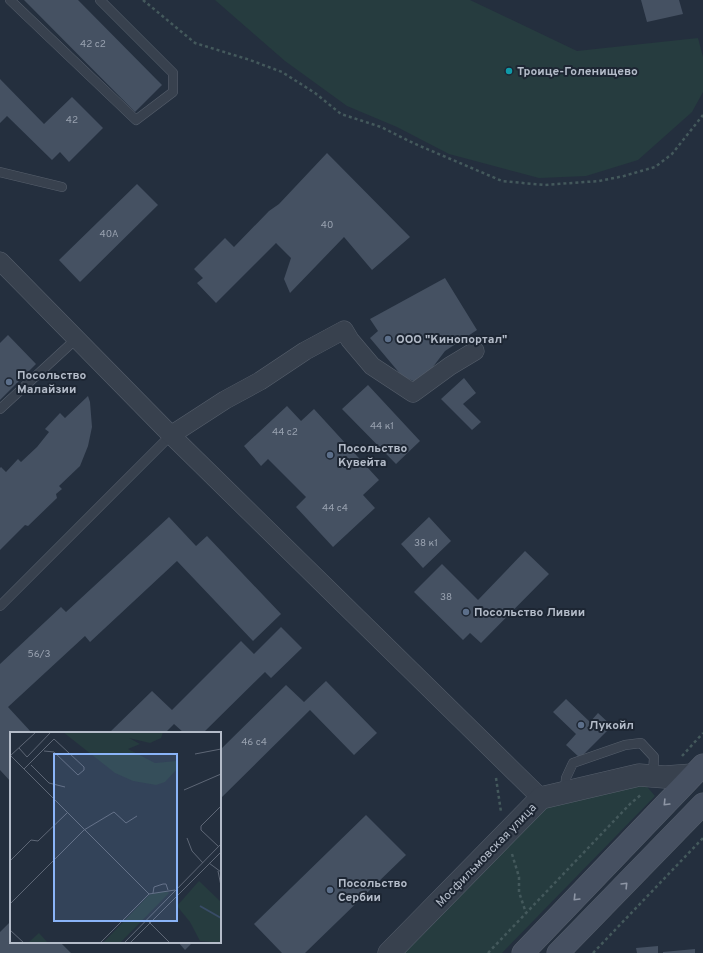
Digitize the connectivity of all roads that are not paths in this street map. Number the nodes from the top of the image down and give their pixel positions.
1 (10, 0) edge
2 (100, 0) edge
3 (0, 172) edge
4 (62, 187) dead end
5 (0, 261) edge
6 (76, 339) junction
7 (475, 351) dead end
8 (0, 409) edge
9 (171, 435) junction
10 (0, 606) edge
11 (698, 770) edge
12 (659, 776) junction
13 (565, 792) junction
14 (542, 798) junction
15 (703, 804) edge
16 (529, 951) edge
17 (389, 953) edge
18 (558, 953) edge

1 - 2 lane
3 - 4 lane
5 - 6 street
6 - 8 lane
6 - 9 street
7 - 9 street
9 - 10 lane
9 - 14 street
11 - 12 street, Мосфильмовская улица
11 -> 16 main road, Мосфильмовская улица
12 - 13 street, Мосфильмовская улица
12 - 13 lane
13 - 14 street, Мосфильмовская улица
14 - 17 street, Мосфильмовская улица
18 -> 15 main road

